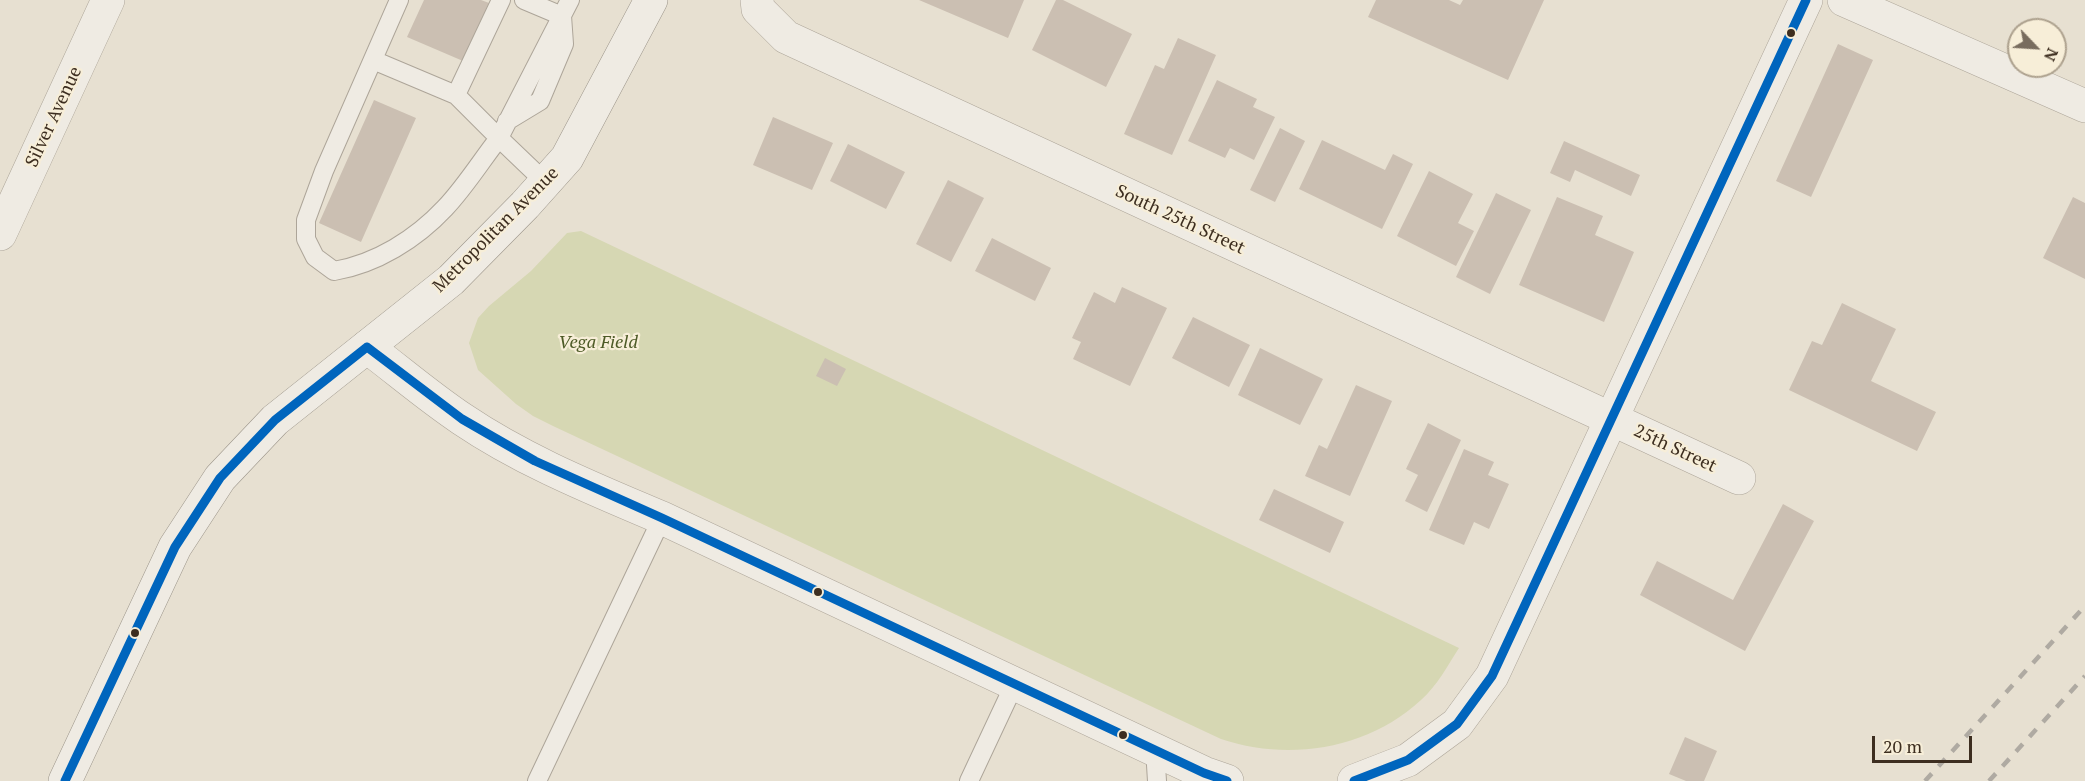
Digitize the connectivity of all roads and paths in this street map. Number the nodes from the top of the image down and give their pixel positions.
1 (108, 0) edge
2 (399, 0) edge
3 (501, 0) edge
4 (524, 0) edge
5 (651, 0) edge
6 (1806, 0) edge
7 (1844, 0) edge
8 (758, 5) edge
9 (566, 8) edge
10 (373, 60) junction
11 (456, 94) junction
12 (2085, 106) edge
13 (499, 138) junction
14 (545, 182) junction
15 (0, 234) edge
16 (367, 347) junction
17 (1611, 419) junction
18 (1739, 478) dead end
19 (662, 519) junction
20 (1014, 685) junction
21 (1155, 749) junction
22 (65, 781) edge
23 (537, 781) edge
24 (969, 781) edge
25 (1157, 781) edge
26 (1227, 781) edge
27 (1354, 781) edge

1 - 15 street, Silver Avenue
2 - 10 lane
3 - 11 lane
4 - 9 lane
5 - 14 street, Metropolitan Avenue
6 - 17 street
7 - 12 street
8 - 17 street, South 25th Street
9 - 13 lane
10 - 11 lane
10 - 13 lane
11 - 13 lane
13 - 14 lane
14 - 16 street, Metropolitan Avenue
16 - 19 street
16 - 22 street, Metropolitan Avenue
17 - 18 street, 25th Street
17 - 27 street
19 - 20 street
19 - 23 lane
20 - 21 street
20 - 24 lane
21 - 25 lane
21 - 26 street

